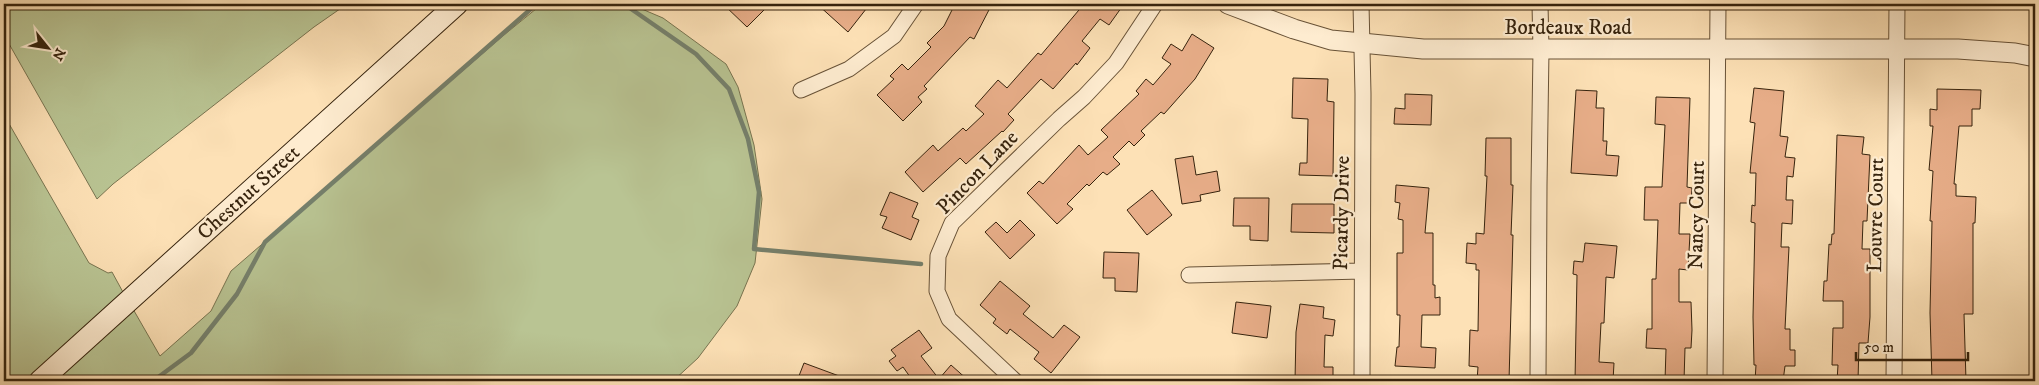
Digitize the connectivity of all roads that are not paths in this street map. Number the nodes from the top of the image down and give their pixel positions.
1 (457, 4) edge
2 (916, 4) edge
3 (1155, 4) edge
4 (1228, 4) edge
5 (1360, 4) edge
6 (1540, 4) edge
7 (1718, 4) edge
8 (1897, 4) edge
9 (1362, 45) junction
10 (1719, 48) junction
11 (1898, 49) junction
12 (1541, 50) junction
13 (2035, 57) edge
14 (801, 90) dead end
15 (1362, 271) junction
16 (1189, 275) dead end
17 (40, 381) edge
18 (1015, 381) edge
19 (1362, 381) edge
20 (1538, 381) edge
21 (1715, 381) edge
22 (1894, 381) edge

1 - 17 main road, Chestnut Street
2 - 14 street
3 - 18 street, Pincon Lane
4 - 9 street, Bordeaux Road
5 - 9 street, Picardy Drive
6 - 12 street
7 - 10 street, Nancy Court
8 - 11 street, Louvre Court
9 - 12 street, Bordeaux Road
9 - 15 street, Picardy Drive
10 - 11 street, Bordeaux Road
10 - 12 street, Bordeaux Road
10 - 21 street, Nancy Court
11 - 13 street, Bordeaux Road
11 - 22 street, Louvre Court
12 - 20 street
15 - 16 street
15 - 19 street, Picardy Drive

